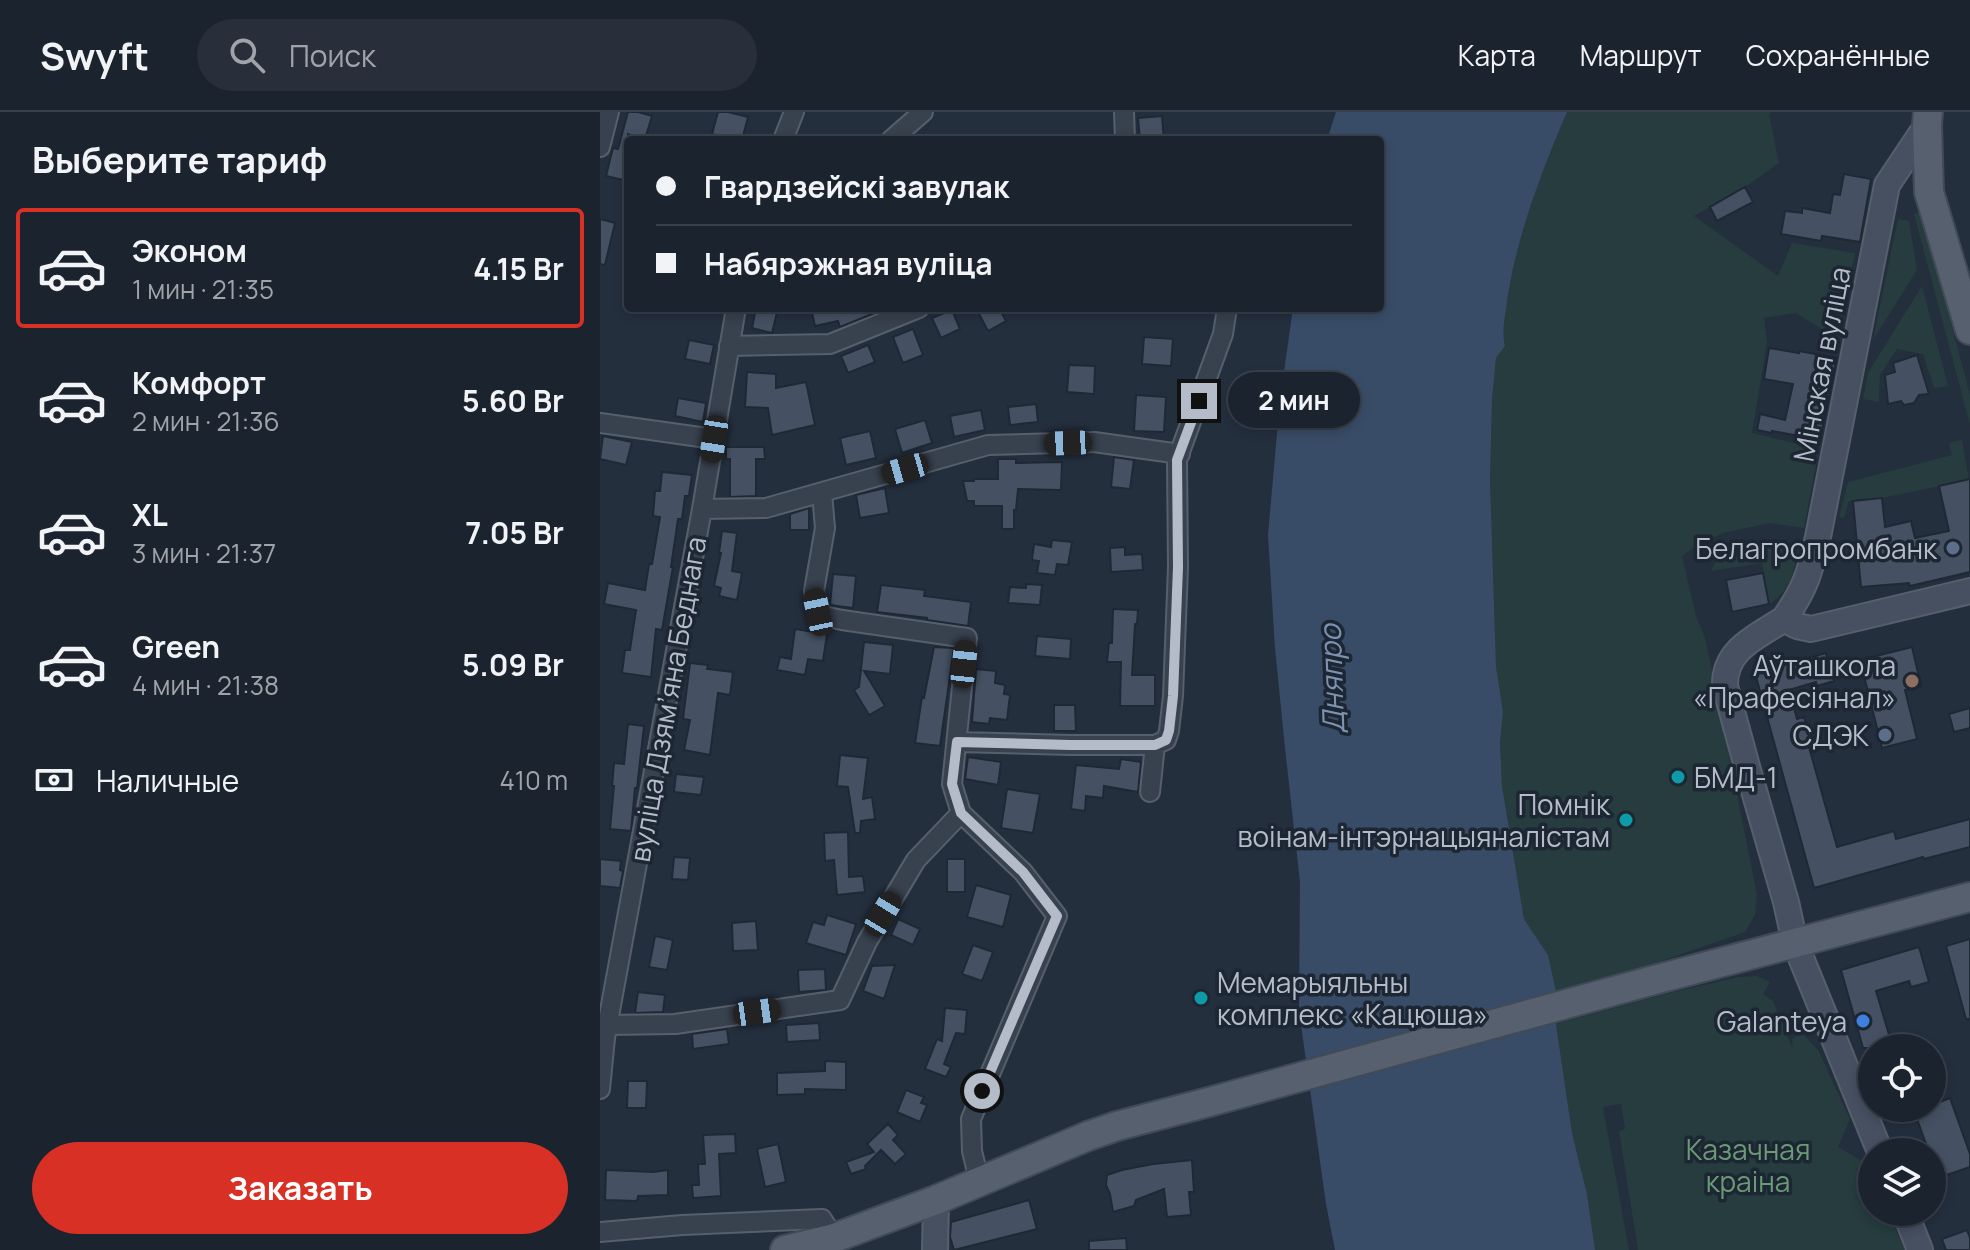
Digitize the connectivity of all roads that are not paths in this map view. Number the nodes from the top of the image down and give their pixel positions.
1 (609, 112) edge
2 (794, 112) edge
3 (923, 112) edge
4 (1124, 112) edge
5 (1928, 118) edge
6 (785, 136) edge
7 (896, 136) edge
8 (1125, 136) edge
9 (600, 147) edge
10 (1970, 279) edge
11 (735, 312) edge
12 (909, 312) edge
13 (1226, 312) edge
14 (1970, 330) edge
15 (729, 346) junction
16 (600, 423) edge
17 (714, 439) junction
18 (1180, 454) junction
19 (822, 493) junction
20 (702, 509) junction
21 (1970, 591) edge
22 (1784, 619) junction
23 (957, 742) junction
24 (1155, 745) junction
25 (1150, 792) dead end
26 (961, 813) junction
27 (1970, 897) edge
28 (1795, 943) junction
29 (604, 1033) edge
30 (600, 1089) edge
31 (1874, 1138) edge
32 (979, 1180) junction
33 (936, 1200) junction
34 (1911, 1226) edge
35 (600, 1232) edge
36 (834, 1238) junction
37 (785, 1250) edge
38 (935, 1250) edge
39 (1920, 1250) edge

1 - 9 street
2 - 6 street
3 - 7 street
4 - 8 street
5 - 10 main road
5 - 14 main road
5 - 22 street, Мінская вуліца
11 - 15 street, вуліца Дзямʼяна Беднага
12 - 15 street
13 - 18 street
15 - 17 street, вуліца Дзямʼяна Беднага
16 - 17 street
17 - 20 street, вуліца Дзямʼяна Беднага
18 - 19 street
18 - 24 street
19 - 20 street
19 - 23 street
20 - 29 street, вуліца Дзямʼяна Беднага
21 - 22 street
22 - 28 street
23 - 24 street
23 - 26 street
24 - 25 street
26 - 29 street
26 - 32 street
27 - 28 main road
28 - 31 street
28 - 32 main road
29 - 30 street, вуліца Дзямʼяна Беднага
32 - 33 main road
33 - 36 main road
33 - 38 street
34 - 39 street
35 - 36 street
36 - 37 main road

